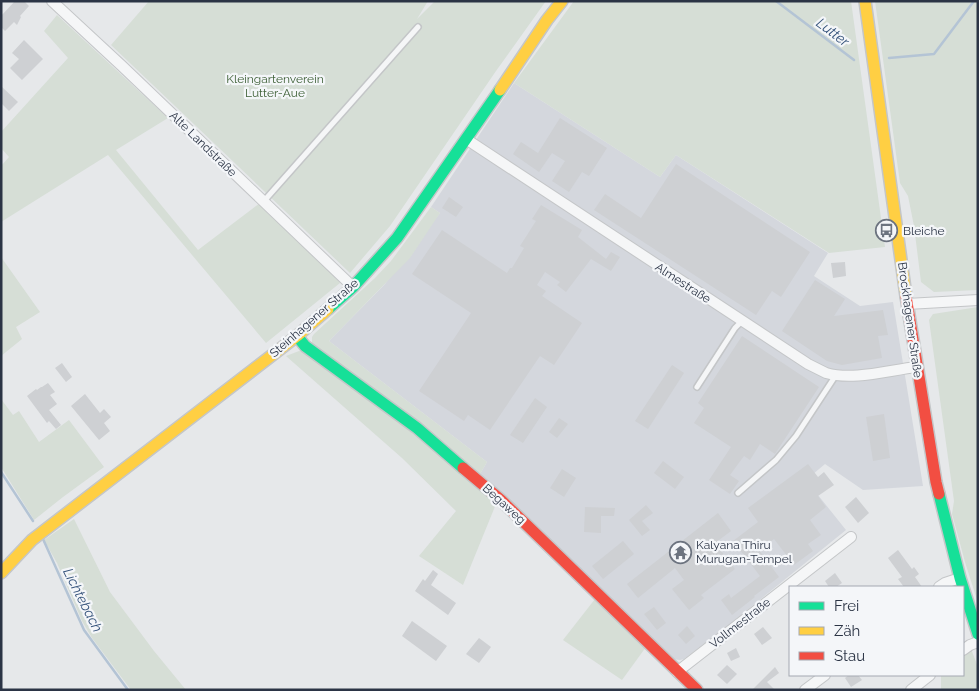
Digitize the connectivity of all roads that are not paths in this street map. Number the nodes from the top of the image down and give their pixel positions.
1 (52, 1) edge
2 (562, 1) edge
3 (865, 1) edge
4 (418, 27) dead end
5 (466, 140) junction
6 (264, 202) junction
7 (353, 287) junction
8 (978, 300) edge
9 (908, 304) junction
10 (742, 321) junction
11 (297, 336) junction
12 (917, 366) junction
13 (836, 374) junction
14 (697, 387) dead end
15 (738, 493) dead end
16 (851, 537) dead end
17 (1, 573) edge
18 (960, 578) junction
19 (940, 586) edge
20 (963, 586) edge
21 (964, 590) edge
22 (978, 634) edge
23 (978, 642) edge
24 (964, 649) edge
25 (677, 672) junction
26 (824, 676) edge
27 (929, 676) edge
28 (697, 690) edge
29 (805, 690) edge
30 (912, 690) edge

1 - 6 street, Alte Landstraße
2 - 5 main road, Steinhagener Straße
3 - 9 main road, Brockhagener Straße
4 - 6 lane
5 - 7 main road, Steinhagener Straße
5 - 10 street, Almestraße
6 - 7 street, Alte Landstraße
7 - 11 main road, Steinhagener Straße
8 - 9 street
9 - 12 main road, Brockhagener Straße
10 - 13 street, Almestraße
10 - 14 lane
11 - 17 main road, Steinhagener Straße
11 - 25 main road, Begaweg
12 - 13 street, Almestraße
12 - 18 main road, Brockhagener Straße
13 - 15 lane
16 - 25 street, Vollmestraße
18 - 19 street
18 - 20 main road, Brockhagener Straße
21 - 22 main road, Brockhagener Straße
23 - 24 street
25 - 28 main road, Begaweg
26 - 29 street
27 - 30 street

